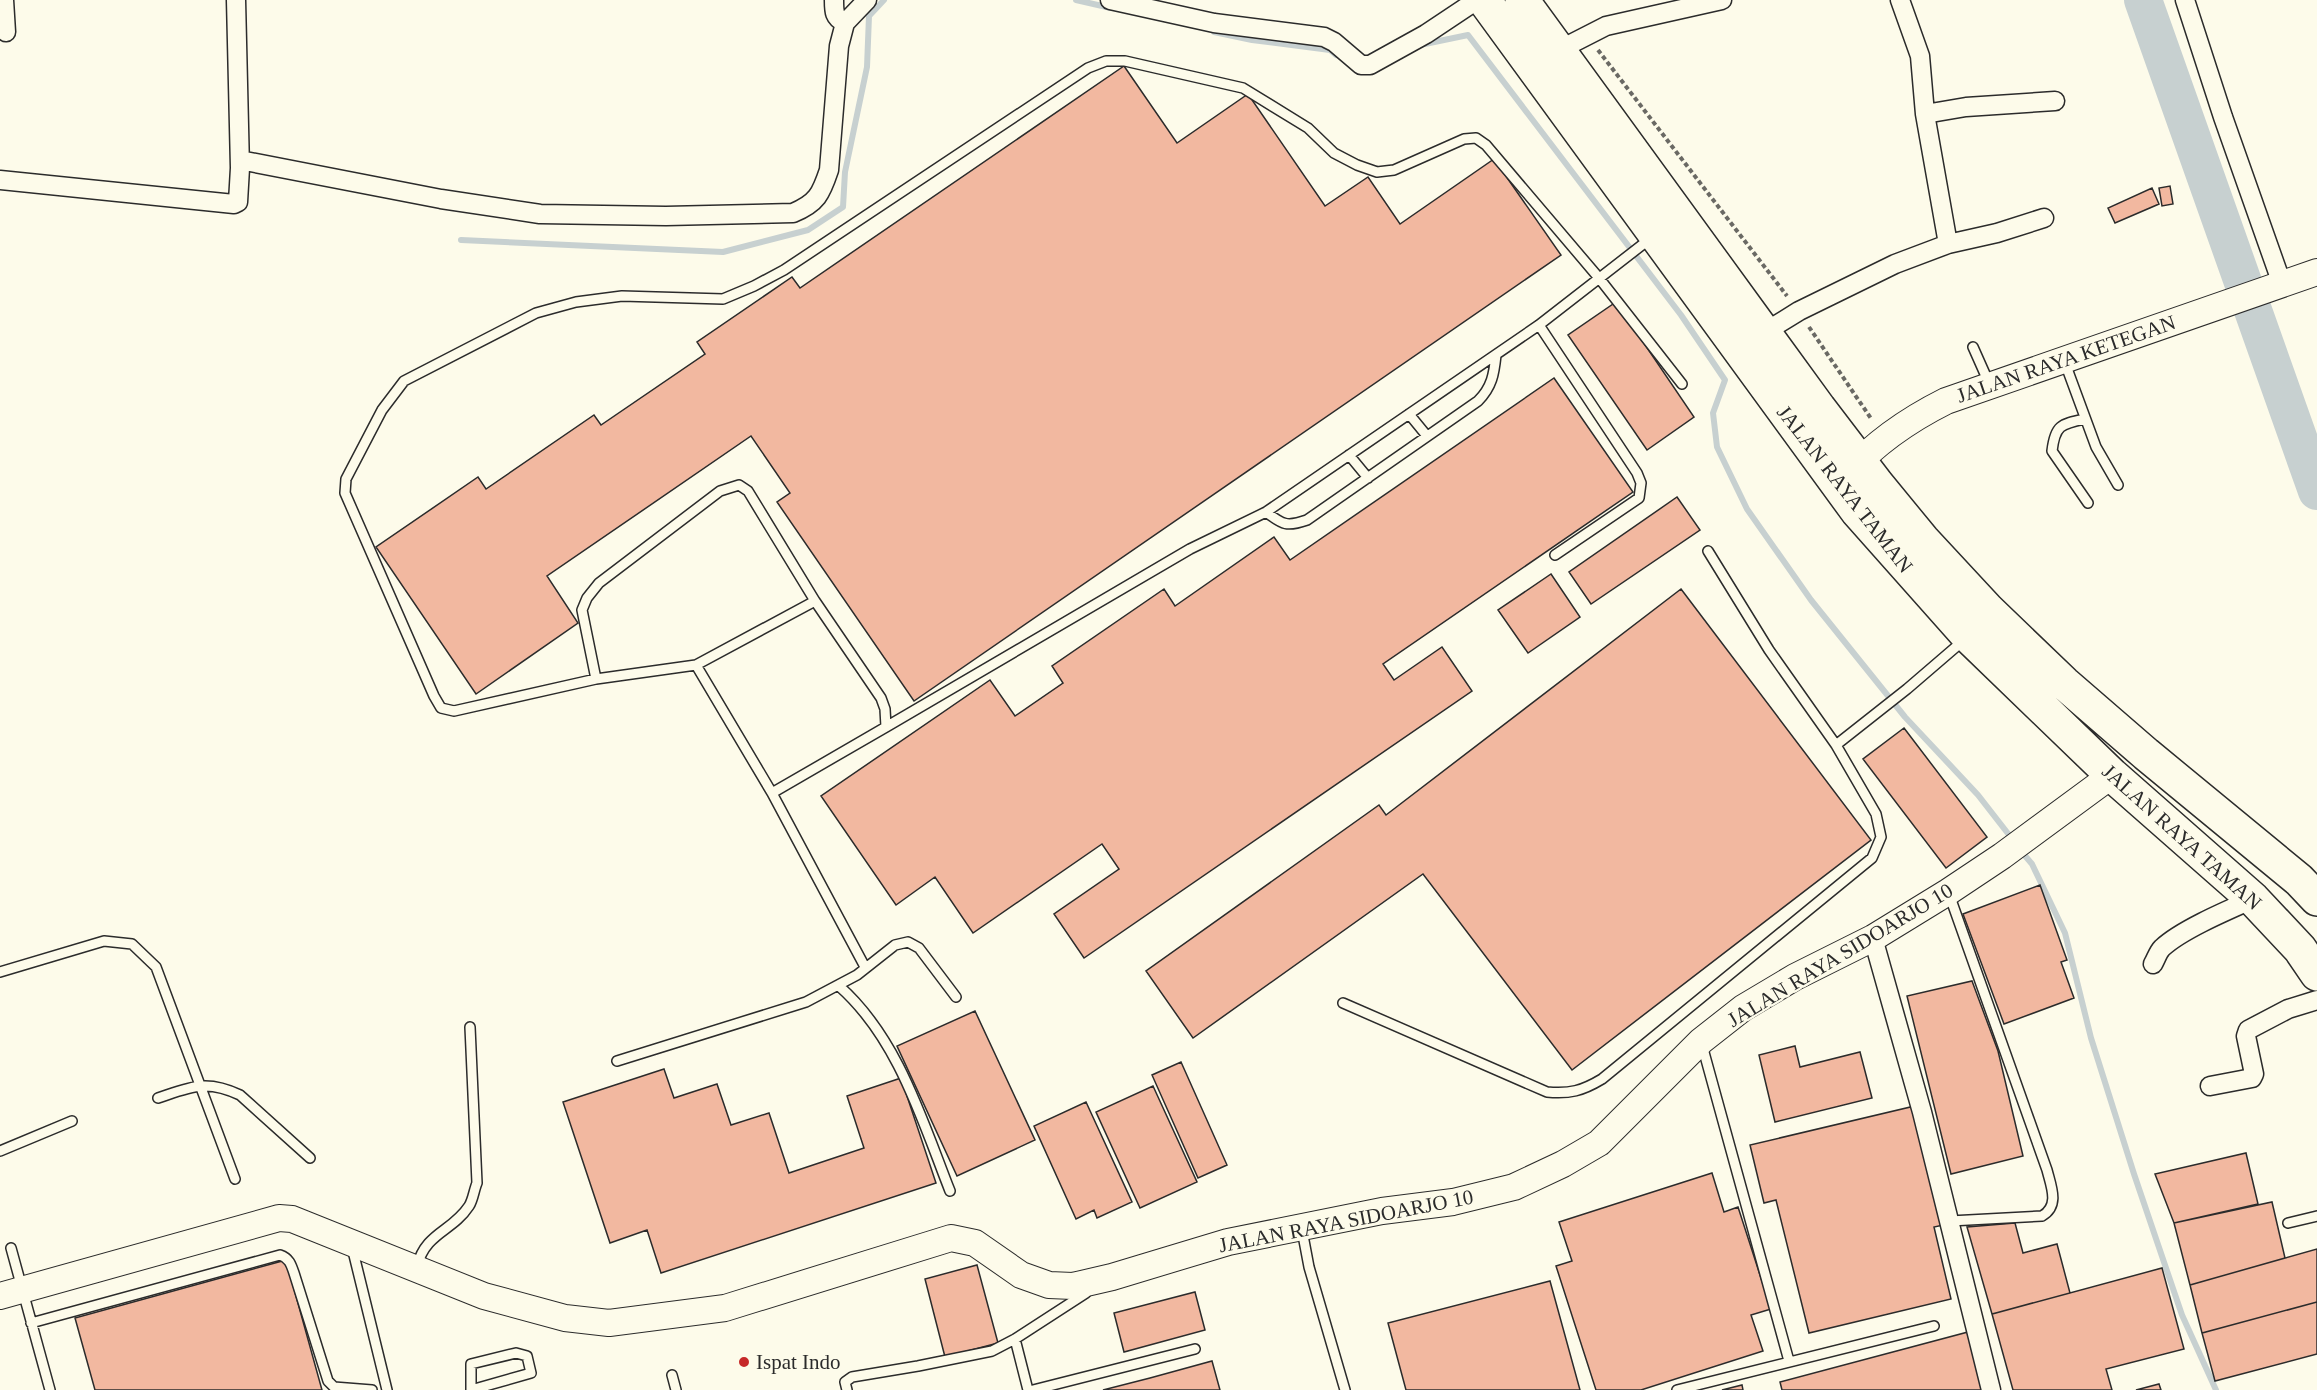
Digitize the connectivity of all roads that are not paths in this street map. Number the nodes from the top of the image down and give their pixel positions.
1 (4, 0) edge
2 (236, 0) edge
3 (834, 0) edge
4 (867, 0) edge
5 (1110, 0) edge
6 (1477, 0) edge
7 (1484, 0) edge
8 (1522, 0) edge
9 (1722, 0) edge
10 (1900, 0) edge
11 (2185, 0) edge
12 (1157, 6) edge
13 (1653, 8) edge
14 (845, 23) junction
15 (6, 32) dead end
16 (1573, 43) junction
17 (2055, 101) dead end
18 (1925, 114) junction
19 (240, 164) junction
20 (0, 180) edge
21 (2044, 218) dead end
22 (1651, 238) junction
23 (1947, 244) junction
24 (1599, 278) junction
25 (2292, 281) edge
26 (1539, 325) junction
27 (1766, 334) junction
28 (1973, 347) dead end
29 (1496, 355) junction
30 (2064, 360) junction
31 (1765, 368) junction
32 (1682, 384) dead end
33 (1990, 386) junction
34 (1409, 414) junction
35 (2085, 419) junction
36 (1427, 436) junction
37 (1349, 455) junction
38 (1868, 472) junction
39 (1368, 477) junction
40 (1838, 484) junction
41 (2118, 485) dead end
42 (2088, 503) dead end
43 (1266, 512) junction
44 (1708, 551) dead end
45 (1555, 555) dead end
46 (815, 601) junction
47 (1968, 636) junction
48 (696, 665) junction
49 (596, 679) junction
50 (886, 727) junction
51 (1836, 746) junction
52 (2112, 775) junction
53 (772, 793) junction
54 (1948, 892) junction
55 (2317, 899) edge
56 (2253, 900) junction
57 (1873, 938) junction
58 (2153, 964) dead end
59 (866, 967) junction
60 (0, 972) edge
61 (2317, 974) edge
62 (838, 986) junction
63 (956, 997) dead end
64 (2317, 1000) edge
65 (1343, 1003) dead end
66 (470, 1027) dead end
67 (1701, 1041) junction
68 (617, 1061) dead end
69 (200, 1084) junction
70 (2210, 1086) dead end
71 (158, 1098) dead end
72 (72, 1120) dead end
73 (0, 1151) edge
74 (310, 1158) dead end
75 (236, 1179) dead end
76 (950, 1191) dead end
77 (2317, 1216) edge
78 (1950, 1221) junction
79 (2288, 1223) dead end
80 (1301, 1226) junction
81 (351, 1242) junction
82 (11, 1248) dead end
83 (416, 1269) junction
84 (1112, 1277) junction
85 (11, 1293) edge
86 (31, 1323) junction
87 (1934, 1326) dead end
88 (1015, 1339) junction
89 (1195, 1349) dead end
90 (1789, 1361) junction
91 (672, 1376) dead end
92 (50, 1390) edge
93 (372, 1390) edge
94 (387, 1390) edge
95 (471, 1390) edge
96 (676, 1390) edge
97 (847, 1390) edge
98 (1028, 1390) edge
99 (1033, 1390) edge
100 (1345, 1390) edge
101 (1677, 1390) edge
102 (1991, 1390) edge

1 - 15 street
2 - 19 street
3 - 14 street
4 - 14 street
5 - 12 street
6 - 12 street
7 - 22 highway, JALAN RAYA TAMAN
8 - 16 highway, JALAN RAYA TAMAN
9 - 13 street
10 - 18 street
11 - 25 street
13 - 16 street
14 - 19 street
16 - 27 highway, JALAN RAYA TAMAN
17 - 18 street
18 - 23 street
19 - 20 street
21 - 23 street
22 - 24 lane
22 - 31 highway, JALAN RAYA TAMAN
23 - 27 street
24 - 26 lane
24 - 32 lane
24 - 49 lane
25 - 30 street, JALAN RAYA KETEGAN
26 - 29 lane
26 - 45 lane
27 - 31 highway, JALAN RAYA TAMAN
28 - 33 lane
29 - 34 lane
29 - 36 lane
30 - 33 street, JALAN RAYA KETEGAN
30 - 35 lane
31 - 38 highway, JALAN RAYA TAMAN
31 - 40 highway, JALAN RAYA TAMAN
33 - 38 street, JALAN RAYA KETEGAN
34 - 36 lane
34 - 37 lane
35 - 41 lane
35 - 42 lane
36 - 39 lane
37 - 39 lane
37 - 43 lane
38 - 40 street, JALAN RAYA KETEGAN
38 - 55 highway, JALAN RAYA TAMAN
39 - 43 lane
40 - 47 highway, JALAN RAYA TAMAN
43 - 50 lane
44 - 51 lane
46 - 48 lane
46 - 49 lane
46 - 50 lane
47 - 51 lane
47 - 52 highway, JALAN RAYA TAMAN
48 - 49 lane
48 - 53 lane
50 - 53 lane
51 - 65 lane
52 - 54 street, JALAN RAYA SIDOARJO 10
52 - 56 highway, JALAN RAYA TAMAN
53 - 59 lane
54 - 57 street, JALAN RAYA SIDOARJO 10
54 - 78 lane
56 - 58 street
56 - 61 highway, JALAN RAYA TAMAN
57 - 67 street, JALAN RAYA SIDOARJO 10
57 - 78 street
59 - 62 lane
59 - 63 lane
60 - 69 lane
62 - 68 lane
62 - 76 lane
64 - 70 street
66 - 83 lane
67 - 80 street, JALAN RAYA SIDOARJO 10
67 - 90 lane
69 - 71 lane
69 - 74 lane
69 - 75 lane
72 - 73 lane
77 - 79 lane
78 - 102 street
80 - 84 street, JALAN RAYA SIDOARJO 10
80 - 100 lane
81 - 83 street, JALAN RAYA SIDOARJO 10
81 - 85 street, JALAN RAYA SIDOARJO 10
81 - 94 lane
82 - 85 lane
83 - 84 street, JALAN RAYA SIDOARJO 10
84 - 88 lane
85 - 86 lane
86 - 92 lane
86 - 93 lane
87 - 90 lane
88 - 97 lane
88 - 98 lane
89 - 99 lane
90 - 101 lane
91 - 96 lane
95 - 95 lane

